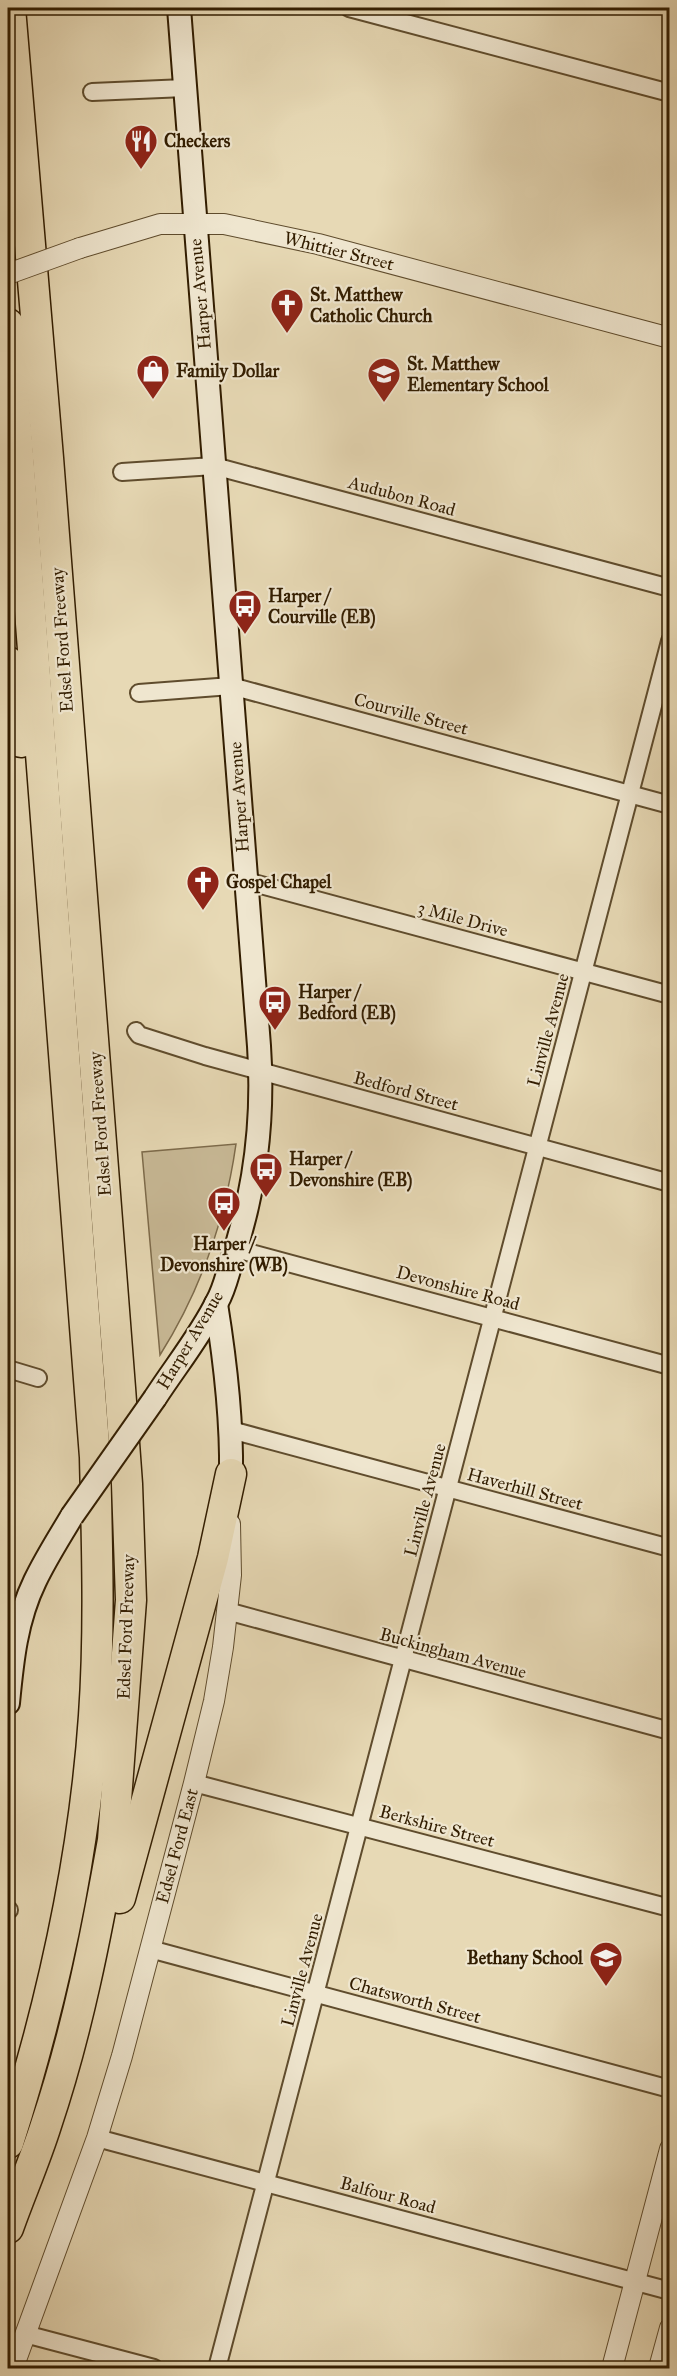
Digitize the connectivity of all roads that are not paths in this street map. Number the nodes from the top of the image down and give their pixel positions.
1 (10, 8) edge
2 (179, 8) edge
3 (350, 8) edge
4 (184, 88) junction
5 (92, 92) dead end
6 (669, 93) edge
7 (195, 224) junction
8 (8, 274) edge
9 (8, 324) edge
10 (669, 338) edge
11 (214, 466) junction
12 (122, 472) dead end
13 (669, 588) edge
14 (669, 641) edge
15 (8, 662) edge
16 (231, 686) junction
17 (139, 693) dead end
18 (629, 794) junction
19 (669, 805) edge
20 (48, 852) junction
21 (246, 881) junction
22 (583, 972) junction
23 (669, 995) edge
24 (136, 1031) dead end
25 (260, 1070) junction
26 (537, 1147) junction
27 (669, 1183) edge
28 (236, 1249) junction
29 (216, 1304) junction
30 (493, 1318) junction
31 (669, 1366) edge
32 (8, 1369) edge
33 (38, 1378) dead end
34 (231, 1430) junction
35 (231, 1474) junction
36 (448, 1489) junction
37 (669, 1548) edge
38 (227, 1611) junction
39 (404, 1659) junction
40 (8, 1704) edge
41 (669, 1731) edge
42 (194, 1783) junction
43 (361, 1825) junction
44 (669, 1908) edge
45 (150, 1949) junction
46 (316, 1994) junction
47 (72, 2037) junction
48 (669, 2089) edge
49 (97, 2138) junction
50 (8, 2143) edge
51 (669, 2149) edge
52 (267, 2183) junction
53 (8, 2228) edge
54 (635, 2282) junction
55 (669, 2291) edge
56 (669, 2328) edge
57 (25, 2334) junction
58 (13, 2368) edge
59 (154, 2368) edge
60 (218, 2368) edge
61 (612, 2368) edge
62 (659, 2368) edge

1 - 47 highway, Edsel Ford Freeway
2 - 4 main road, Harper Avenue
3 - 6 street
4 - 5 street
4 - 7 main road, Harper Avenue
7 - 8 street, Whittier Street, bridge
7 - 10 street, Whittier Street
7 - 11 main road, Harper Avenue
9 - 20 highway, Edsel Ford Freeway
11 - 12 street, Audubon Road
11 - 13 street, Audubon Road
11 - 16 main road, Harper Avenue
14 - 18 street, Linville Avenue
15 - 20 highway
16 - 17 street, Courville Street
16 - 18 street, Courville Street
16 - 21 main road, Harper Avenue
18 - 19 street, Courville Street
18 - 22 street, Linville Avenue
20 - 50 highway, Edsel Ford Freeway
21 - 22 street, 3 Mile Drive
21 - 25 main road, Harper Avenue
22 - 23 street, 3 Mile Drive
22 - 26 street, Linville Avenue
24 - 25 street, Bedford Street
25 - 26 street, Bedford Street
25 - 28 main road, Harper Avenue
26 - 27 street, Bedford Street
26 - 30 street, Linville Avenue
28 - 29 main road, Harper Avenue
28 - 30 street, Devonshire Road
29 - 34 main road, Edsel Ford East
29 - 40 main road, Harper Avenue, bridge
30 - 31 street, Devonshire Road
30 - 36 street, Linville Avenue
32 - 33 street
34 - 35 main road, Edsel Ford East
34 - 36 street, Haverhill Street
35 - 38 street, Edsel Ford East
35 - 47 highway
36 - 37 street, Haverhill Street
36 - 39 street, Linville Avenue
38 - 39 street, Buckingham Avenue
38 - 42 street, Edsel Ford East
39 - 41 street, Buckingham Avenue
39 - 43 street, Linville Avenue
42 - 43 street, Berkshire Street
42 - 45 street, Edsel Ford East
43 - 44 street, Berkshire Street
43 - 46 street, Linville Avenue
45 - 46 street, Chatsworth Street
45 - 49 street, Edsel Ford East
46 - 48 street, Chatsworth Street
46 - 52 street, Linville Avenue
47 - 53 highway, Edsel Ford Freeway
49 - 52 street, Balfour Road
49 - 57 street, Edsel Ford East
51 - 54 street
52 - 54 street, Balfour Road
52 - 60 street, Linville Avenue
54 - 55 street, Balfour Road
54 - 61 street
56 - 62 street
57 - 58 street, Edsel Ford East
57 - 59 street

